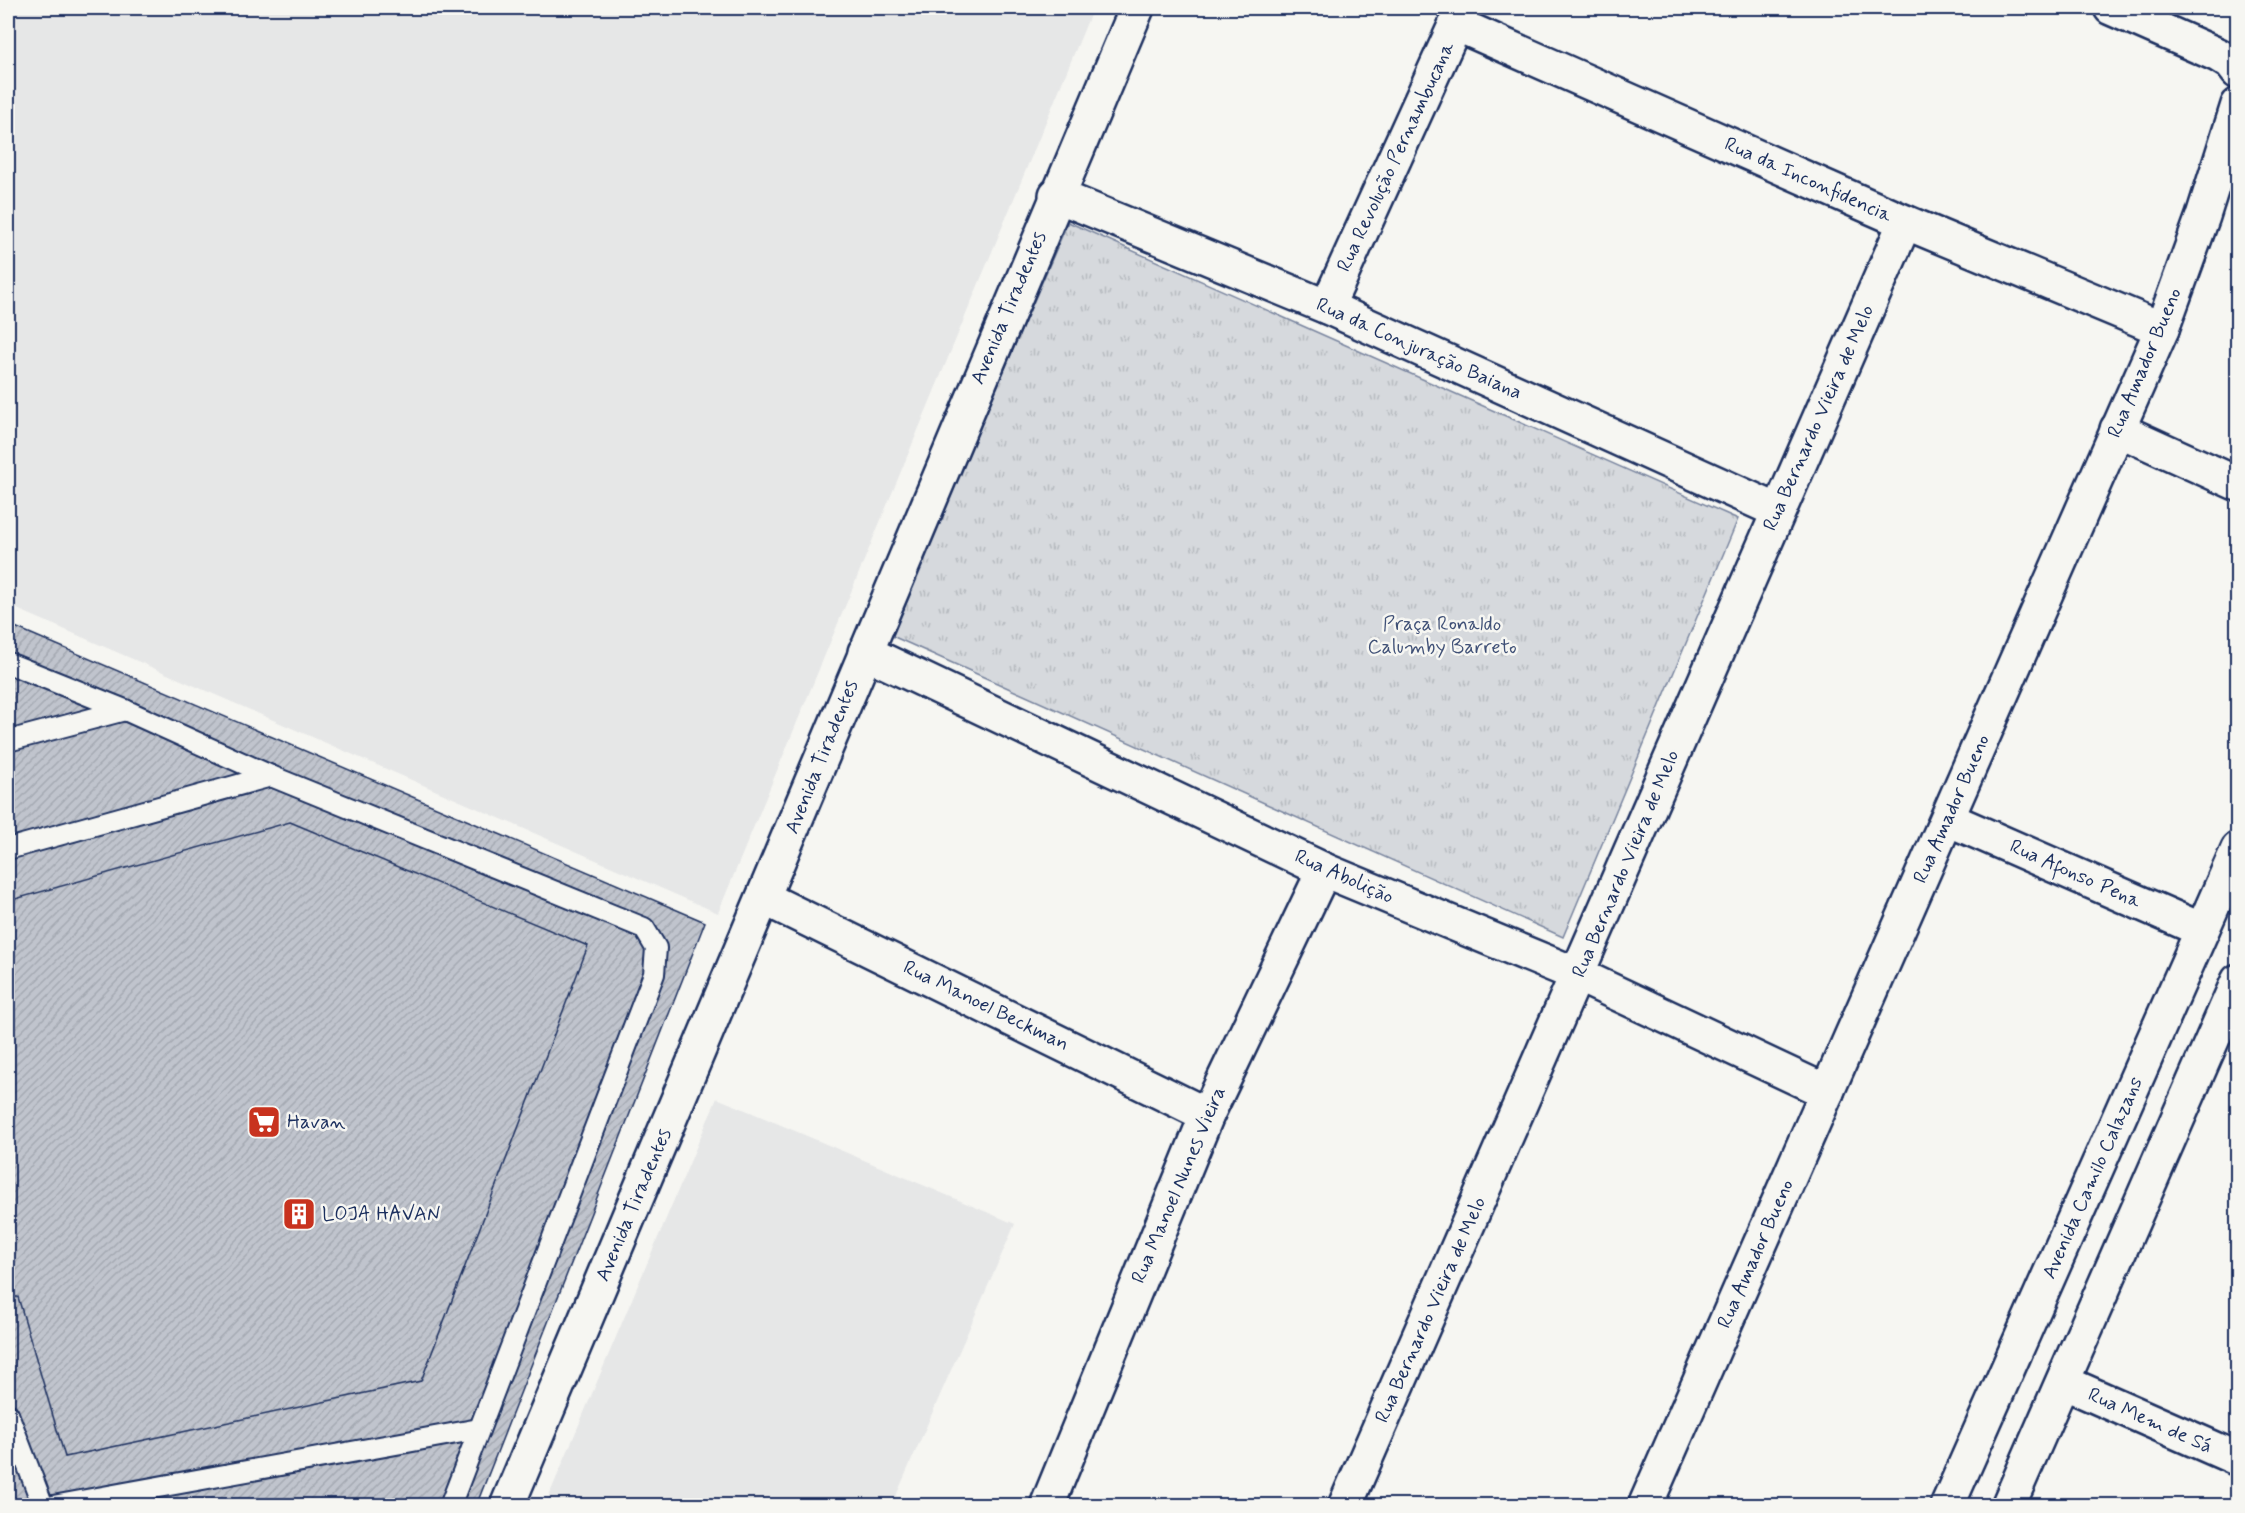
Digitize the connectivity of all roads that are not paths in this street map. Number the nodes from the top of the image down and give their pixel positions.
1 (1137, 8) edge
2 (2111, 8) edge
3 (1460, 16) edge
4 (2238, 72) edge
5 (2238, 105) edge
6 (1056, 195) junction
7 (1905, 222) junction
8 (1327, 307) junction
9 (2162, 329) junction
10 (2117, 429) junction
11 (2238, 484) edge
12 (1778, 511) junction
13 (865, 652) junction
14 (8, 663) edge
15 (125, 710) junction
16 (8, 741) edge
17 (271, 776) junction
18 (1948, 819) junction
19 (8, 849) edge
20 (2238, 849) edge
21 (1324, 870) junction
22 (764, 898) junction
23 (2202, 930) junction
24 (1578, 975) junction
25 (2238, 981) edge
26 (1827, 1092) junction
27 (1207, 1114) junction
28 (2099, 1167) junction
29 (2148, 1187) junction
30 (2064, 1382) junction
31 (8, 1414) edge
32 (478, 1430) junction
33 (2238, 1459) edge
34 (44, 1506) edge
35 (53, 1506) edge
36 (450, 1506) edge
37 (507, 1506) edge
38 (1047, 1506) edge
39 (1345, 1506) edge
40 (1644, 1506) edge
41 (1947, 1506) edge
42 (2008, 1506) edge

1 - 6 street, Avenida Tiradentes
2 - 4 street
3 - 7 street, Rua da Inconfidencia
3 - 8 street, Rua Revolução Pernambucana
5 - 9 street, Rua Amador Bueno
6 - 8 street, Rua da Conjuração Baiana
6 - 13 street, Avenida Tiradentes
7 - 9 street, Rua da Inconfidencia
7 - 12 street, Rua Bernardo Vieira de Melo
8 - 12 street, Rua da Conjuração Baiana
9 - 10 street, Rua Amador Bueno
10 - 11 street
10 - 18 street, Rua Amador Bueno
12 - 24 street, Rua Bernardo Vieira de Melo
13 - 21 street, Rua Abolição
13 - 22 street, Avenida Tiradentes
14 - 15 lane
15 - 16 lane
15 - 17 lane
17 - 19 lane
17 - 32 lane
18 - 23 street, Rua Afonso Pena
18 - 26 street, Rua Amador Bueno
20 - 23 street, Avenida Camilo Calazans
21 - 24 street, Rua Abolição
21 - 27 street, Rua Manoel Nunes Vieira
22 - 27 street, Rua Manoel Beckman
22 - 37 street, Avenida Tiradentes
23 - 28 street, Avenida Camilo Calazans
24 - 26 street, Rua Abolição
24 - 39 street, Rua Bernardo Vieira de Melo
25 - 29 street
26 - 40 street, Rua Amador Bueno
27 - 38 street, Rua Manoel Nunes Vieira
28 - 29 street
28 - 41 street, Avenida Camilo Calazans
29 - 30 street
30 - 33 street, Rua Mem de Sá
30 - 42 street
31 - 34 lane
32 - 35 lane
32 - 36 lane

